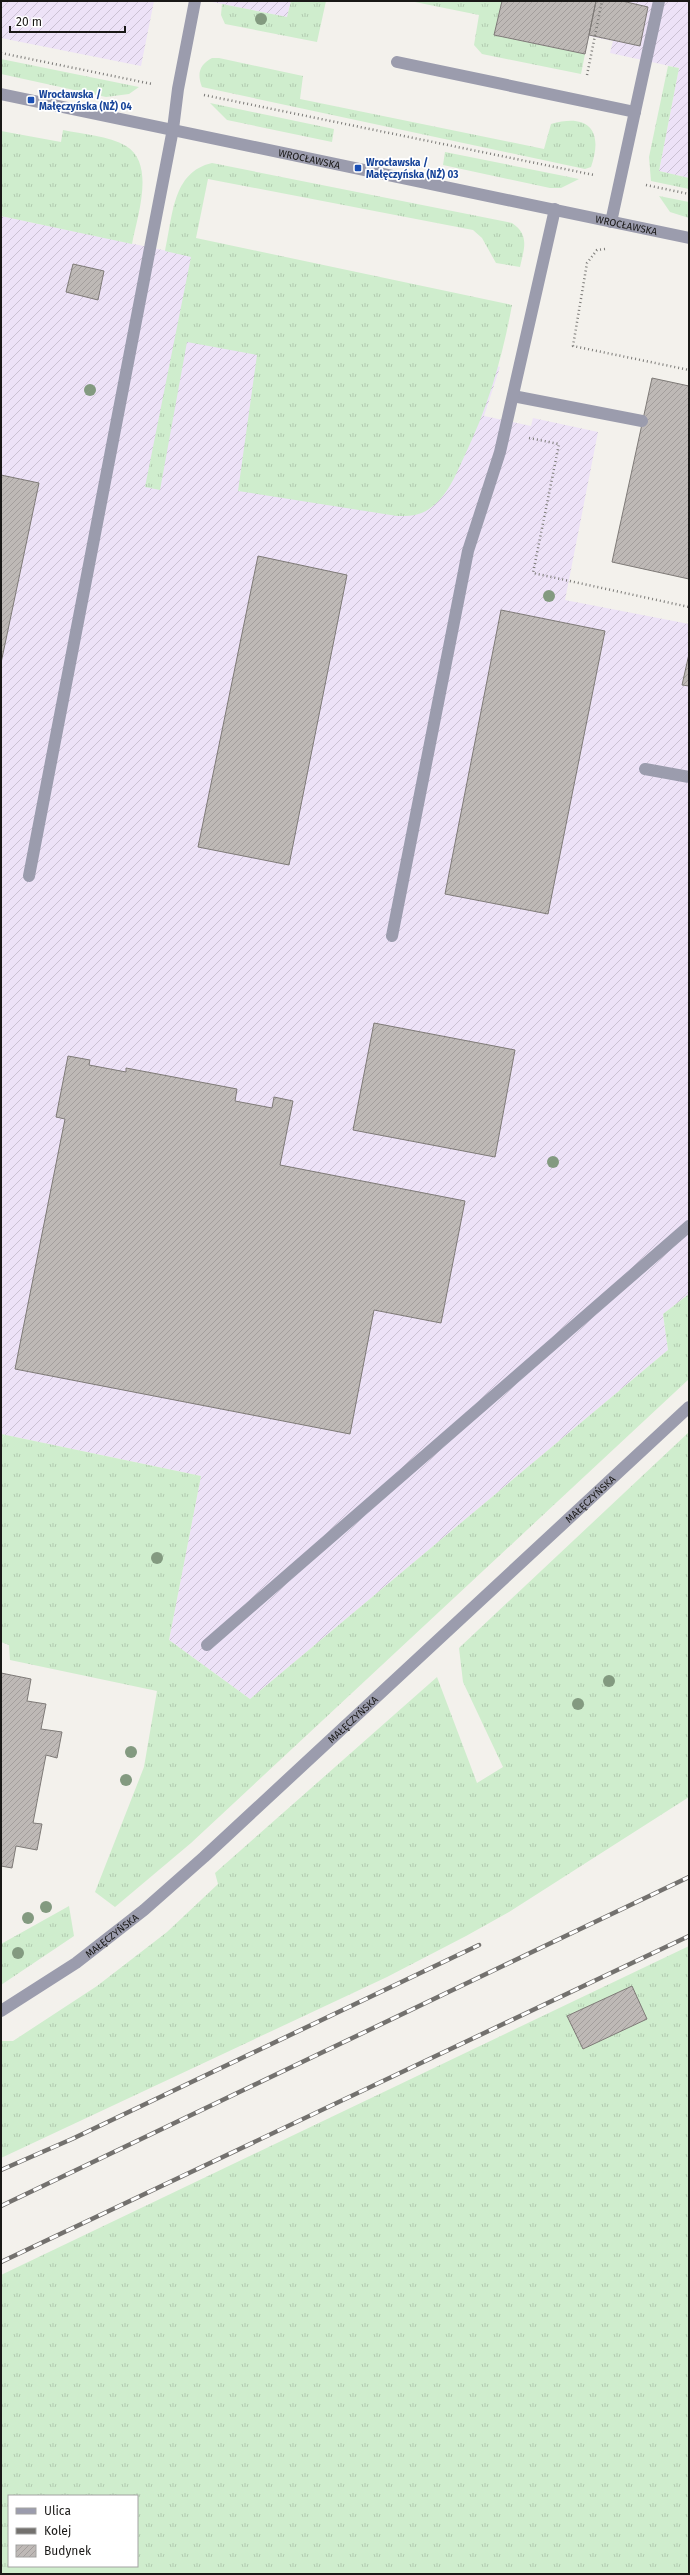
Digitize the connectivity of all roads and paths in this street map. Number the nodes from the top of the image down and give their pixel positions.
1 (196, 1) edge
2 (602, 1) edge
3 (659, 1) edge
4 (1, 53) edge
5 (397, 62) dead end
6 (178, 89) junction
7 (1, 94) edge
8 (581, 101) junction
9 (635, 112) junction
10 (173, 129) junction
11 (620, 180) junction
12 (689, 194) edge
13 (555, 209) junction
14 (611, 222) junction
15 (689, 238) edge
16 (610, 249) dead end
17 (689, 370) edge
18 (513, 396) junction
19 (642, 421) dead end
20 (505, 433) junction
21 (689, 607) edge
22 (645, 769) dead end
23 (689, 777) edge
24 (29, 876) dead end
25 (392, 936) dead end
26 (689, 1226) edge
27 (689, 1407) edge
28 (207, 1645) dead end
29 (1, 2011) edge

1 - 6 street
2 - 8 path
3 - 9 street
4 - 6 path
5 - 8 street
6 - 10 street
6 - 11 path
7 - 10 street, WROCŁAWSKA
8 - 9 street
9 - 11 street
10 - 13 street, WROCŁAWSKA
10 - 24 street
11 - 12 path
11 - 14 street
13 - 14 street, WROCŁAWSKA
13 - 18 street
14 - 15 street, WROCŁAWSKA
16 - 17 path
18 - 19 street
18 - 20 street
20 - 21 path
20 - 25 street
22 - 23 street
26 - 28 street
27 - 29 street, MAŁĘCZYŃSKA

